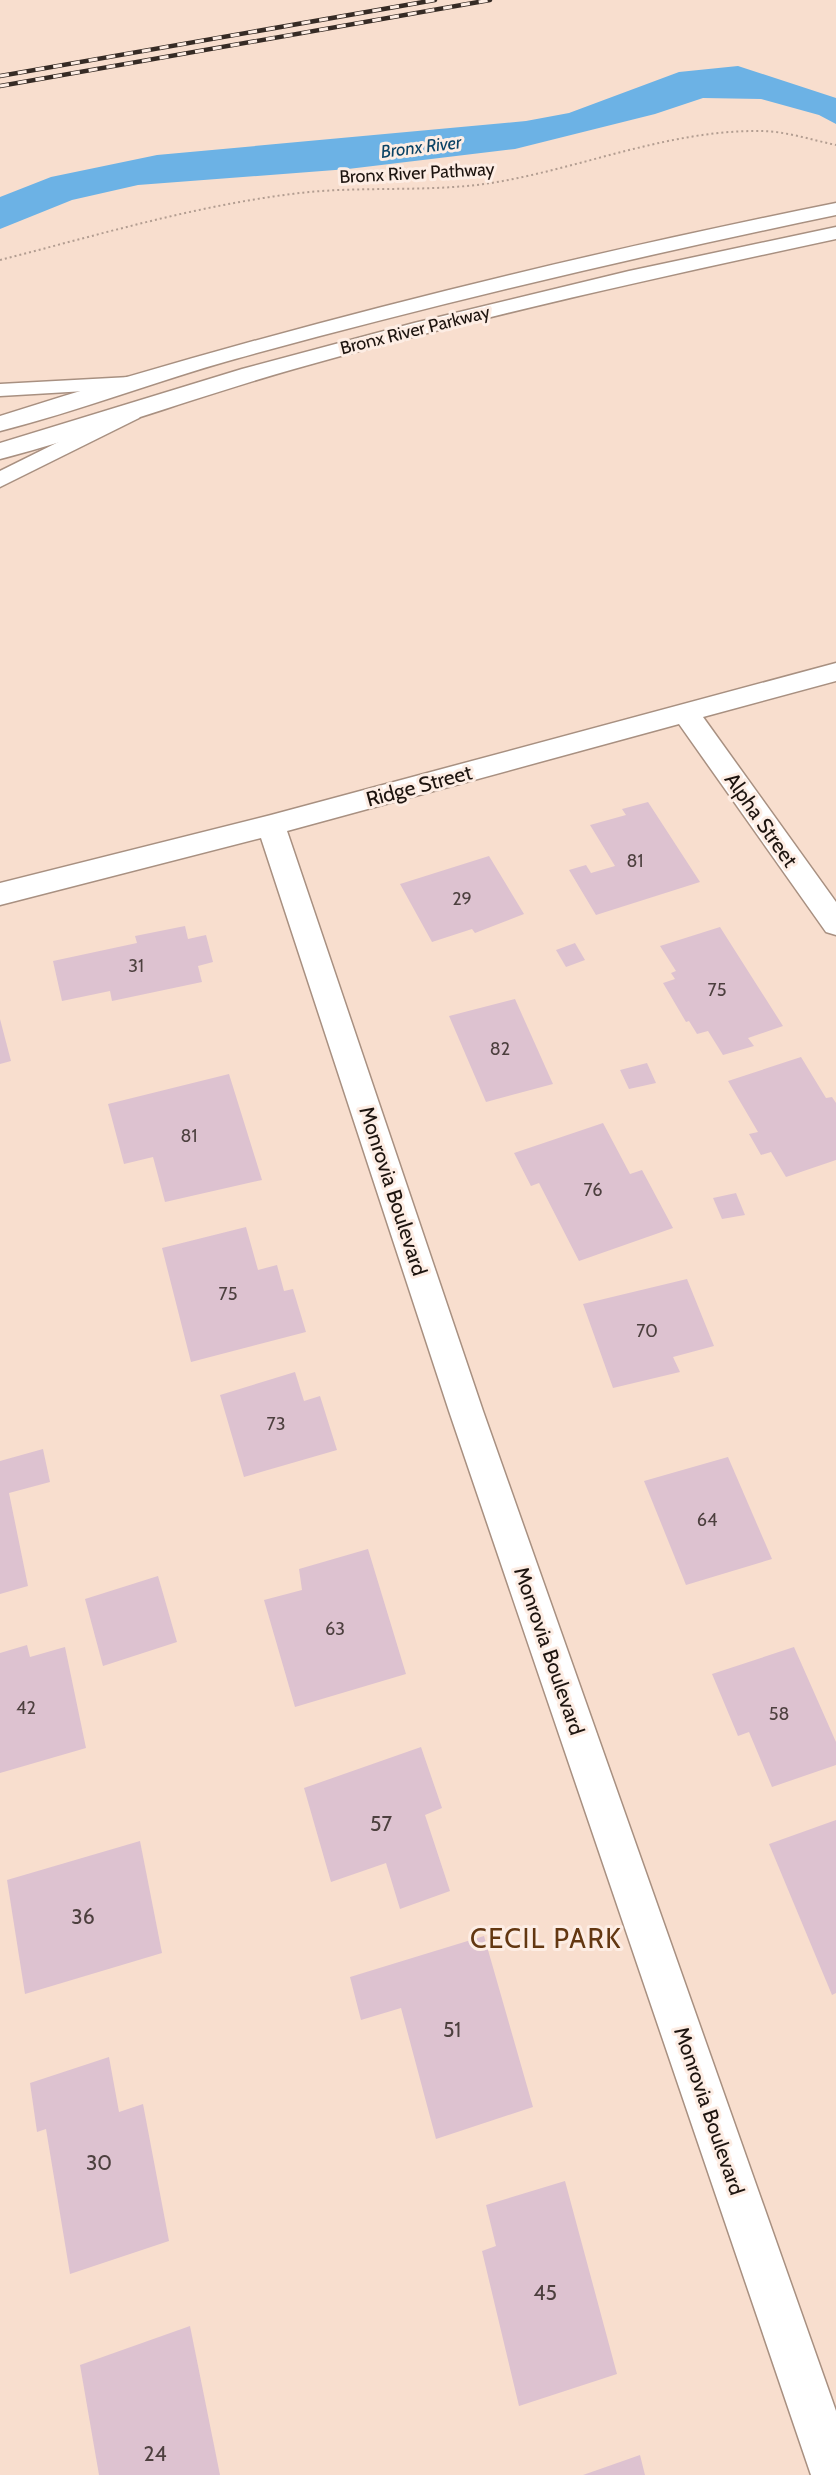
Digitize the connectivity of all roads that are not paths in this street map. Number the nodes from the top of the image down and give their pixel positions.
1 (836, 209) edge
2 (836, 233) edge
3 (130, 383) junction
4 (0, 390) edge
5 (144, 406) junction
6 (0, 424) edge
7 (0, 451) edge
8 (0, 480) edge
9 (836, 672) edge
10 (687, 715) junction
11 (272, 825) junction
12 (0, 894) edge
13 (836, 924) edge
14 (835, 2475) edge

1 - 3 main road, Bronx River Parkway
2 - 5 main road, Bronx River Parkway
3 - 4 lane
3 - 6 main road, Bronx River Parkway
5 - 7 main road, Bronx River Parkway
5 - 8 lane
9 - 10 main road, Ridge Street
10 - 11 main road, Ridge Street
10 - 13 main road, Alpha Street
11 - 12 main road, Ridge Street
11 - 14 main road, Monrovia Boulevard

